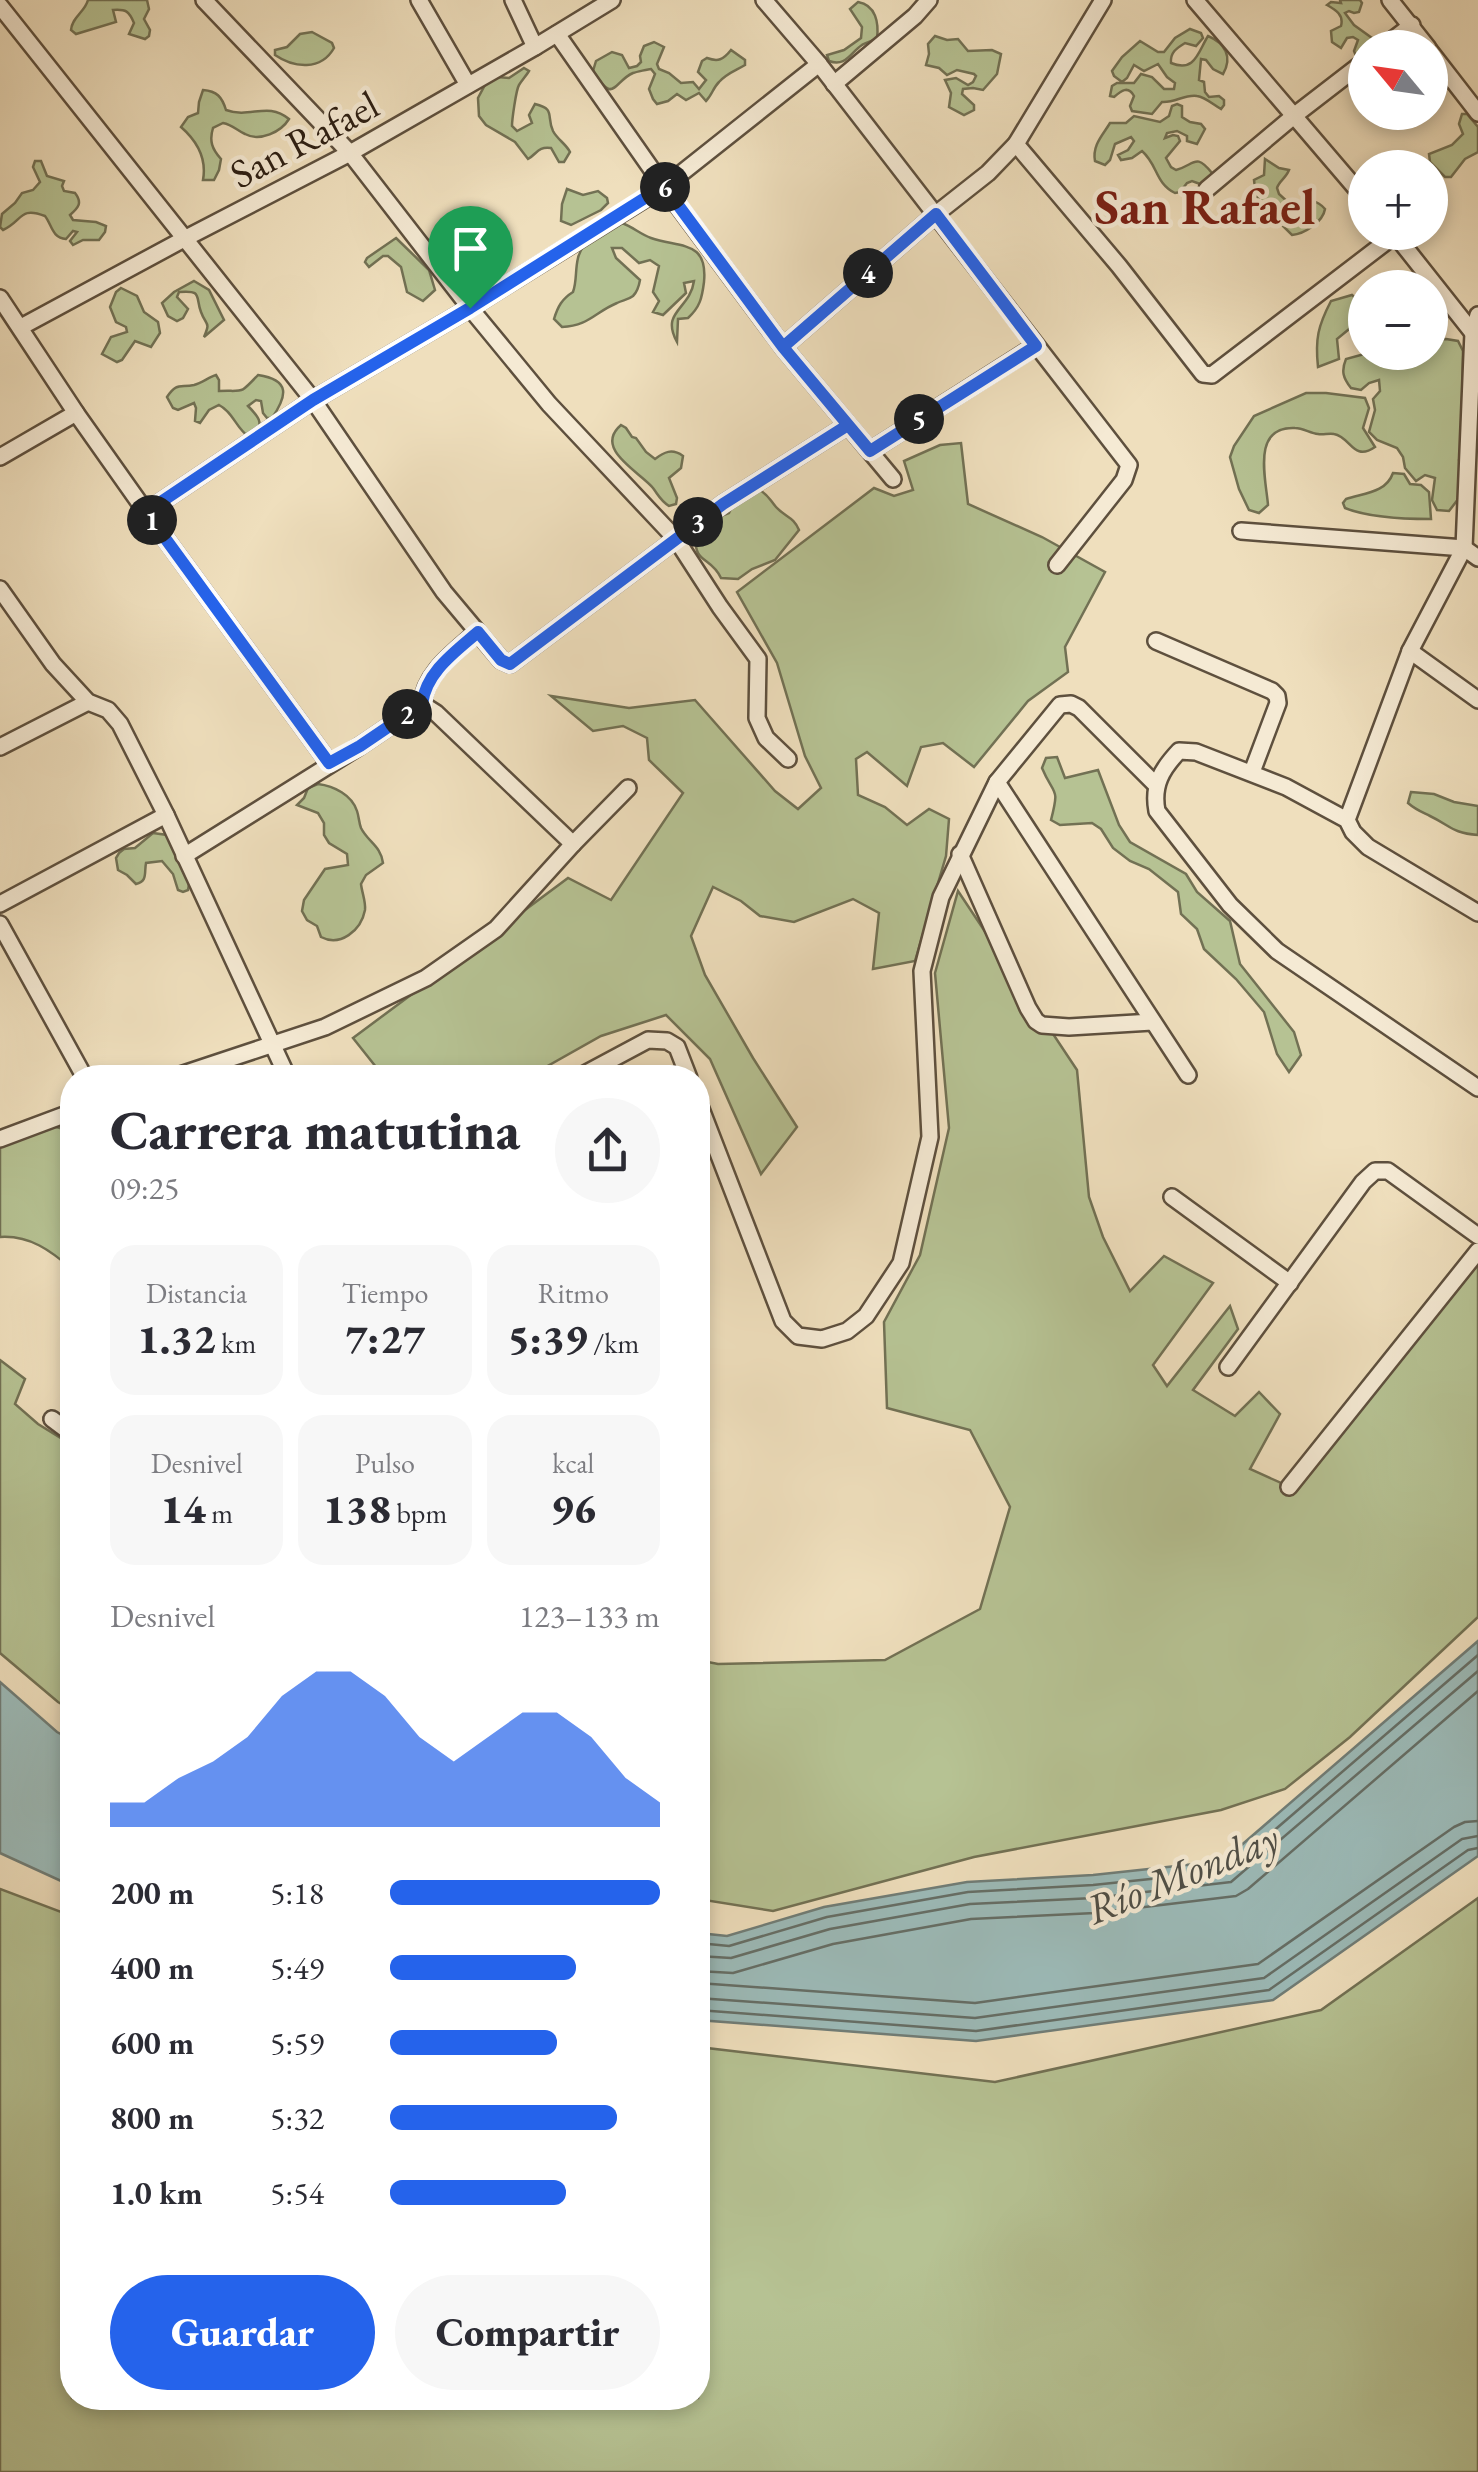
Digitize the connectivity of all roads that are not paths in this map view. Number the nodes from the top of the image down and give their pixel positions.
1 (204, 0) edge
2 (419, 0) edge
3 (514, 0) edge
4 (612, 0) edge
5 (764, 0) edge
6 (929, 0) edge
7 (1103, 0) edge
8 (1195, 0) edge
9 (1390, 0) edge
10 (0, 6) edge
11 (1412, 25) junction
12 (1405, 30) edge
13 (1416, 30) edge
14 (557, 34) junction
15 (535, 47) junction
16 (819, 64) junction
17 (1348, 74) edge
18 (1448, 74) edge
19 (834, 84) junction
20 (468, 85) junction
21 (1478, 113) edge
22 (1295, 114) junction
23 (1016, 144) junction
24 (350, 153) junction
25 (1348, 178) edge
26 (664, 186) junction
27 (1207, 189) dead end
28 (936, 214) junction
29 (184, 239) junction
30 (1373, 250) edge
31 (1407, 250) edge
32 (0, 298) edge
33 (470, 308) junction
34 (1478, 316) edge
35 (21, 327) junction
36 (1474, 333) junction
37 (1036, 346) junction
38 (783, 347) junction
39 (313, 400) junction
40 (76, 413) junction
41 (848, 425) junction
42 (870, 451) junction
43 (0, 458) edge
44 (893, 479) dead end
45 (146, 512) junction
46 (1242, 530) dead end
47 (676, 539) junction
48 (1464, 548) junction
49 (1478, 558) edge
50 (1057, 566) dead end
51 (0, 589) edge
52 (478, 632) junction
53 (1156, 641) dead end
54 (1410, 651) junction
55 (1478, 700) edge
56 (88, 702) junction
57 (422, 704) junction
58 (0, 748) edge
59 (788, 759) dead end
60 (329, 763) junction
61 (1252, 772) junction
62 (997, 782) junction
63 (1156, 784) junction
64 (628, 788) dead end
65 (166, 815) junction
66 (1347, 820) junction
67 (573, 844) junction
68 (960, 854) junction
69 (184, 856) junction
70 (0, 904) edge
71 (1478, 913) edge
72 (0, 924) edge
73 (1152, 1022) junction
74 (274, 1043) junction
75 (78, 1065) edge
76 (209, 1065) edge
77 (283, 1065) edge
78 (601, 1065) edge
79 (683, 1065) edge
80 (1188, 1075) dead end
81 (1478, 1088) edge
82 (60, 1116) edge
83 (710, 1131) edge
84 (0, 1139) edge
85 (1172, 1197) dead end
86 (1478, 1236) edge
87 (1478, 1251) edge
88 (1290, 1282) junction
89 (1228, 1367) dead end
90 (52, 1419) dead end
91 (60, 1425) edge
92 (1289, 1487) dead end

1 - 24 street
2 - 20 street
3 - 15 street
4 - 14 street, San Rafael
5 - 16 street
6 - 19 street
7 - 23 street
8 - 22 street
9 - 11 street
10 - 29 street
11 - 12 street
11 - 13 street
14 - 15 street, San Rafael
14 - 26 street
15 - 20 street, San Rafael
16 - 19 street
16 - 26 street
17 - 22 street
18 - 21 street
19 - 28 street
20 - 24 street, San Rafael
22 - 25 street
22 - 27 street
23 - 28 street
23 - 30 street
24 - 29 street, San Rafael
24 - 33 street
26 - 33 street
26 - 38 street
28 - 37 street
28 - 38 street
29 - 35 street, San Rafael
29 - 39 street
31 - 36 street
32 - 35 street
33 - 39 street
33 - 47 street
34 - 36 street
35 - 40 street
36 - 48 street
37 - 42 street
37 - 50 street
38 - 41 street
39 - 45 street
39 - 52 street
40 - 43 street
40 - 45 street
41 - 42 street
41 - 47 street
42 - 44 street
45 - 60 street
46 - 48 street
47 - 52 street
47 - 59 street
48 - 49 street
48 - 54 street
51 - 56 street
52 - 57 street
53 - 61 street
54 - 55 street
54 - 66 street
56 - 58 street
56 - 65 street
57 - 60 street
57 - 67 street
60 - 69 street
61 - 63 street
61 - 66 street
62 - 63 street
62 - 68 street
62 - 73 street
63 - 81 street
64 - 67 street
65 - 69 street
65 - 70 street
66 - 71 street
67 - 74 street
68 - 73 street
68 - 83 street
69 - 74 street
72 - 75 street
73 - 80 street
74 - 76 street
74 - 77 street
78 - 79 street
82 - 84 street
85 - 88 street
86 - 88 street
87 - 92 street
88 - 89 street
90 - 91 street

